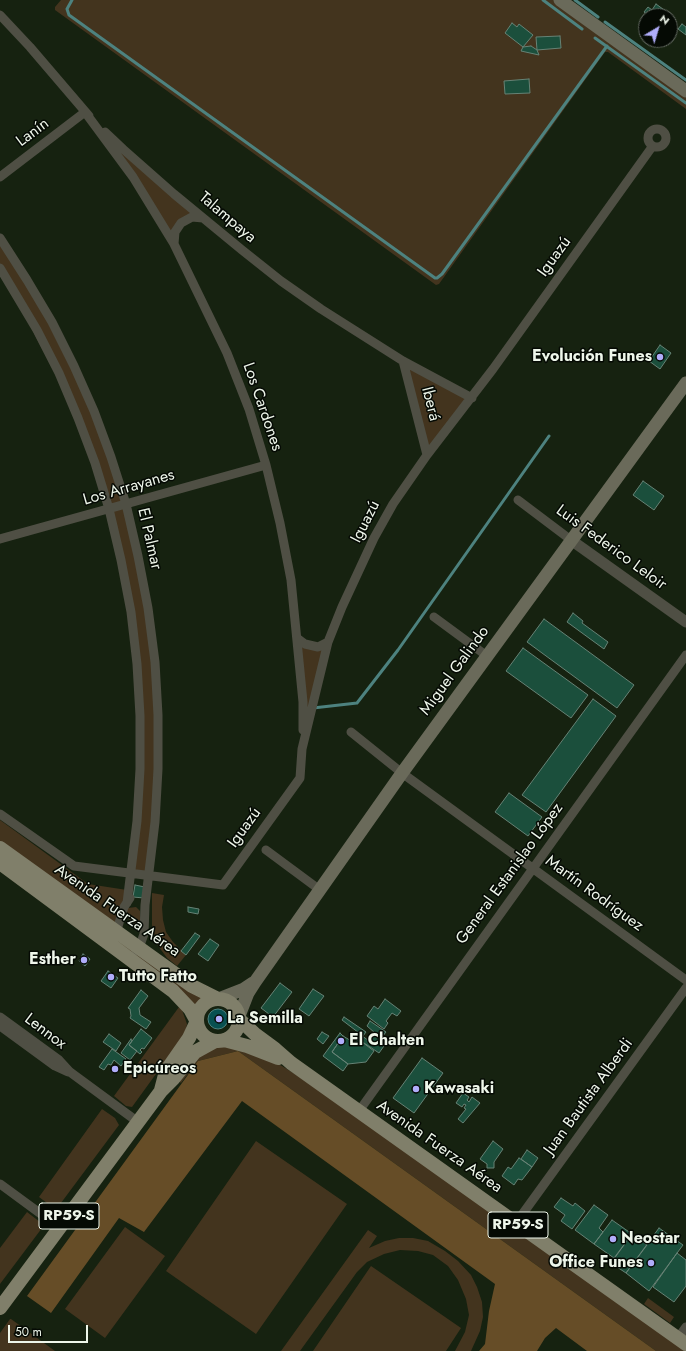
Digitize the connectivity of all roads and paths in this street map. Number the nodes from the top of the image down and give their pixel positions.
1 (560, 0) edge
2 (0, 15) edge
3 (686, 91) edge
4 (85, 112) junction
5 (652, 147) dead end
6 (0, 177) edge
7 (204, 218) junction
8 (0, 238) edge
9 (174, 244) junction
10 (0, 268) edge
11 (403, 361) junction
12 (686, 383) edge
13 (472, 398) junction
14 (427, 455) junction
15 (266, 465) junction
16 (518, 500) dead end
17 (126, 504) junction
18 (109, 509) junction
19 (0, 539) edge
20 (571, 540) junction
21 (434, 617) dead end
22 (686, 622) edge
23 (297, 638) junction
24 (328, 642) junction
25 (686, 655) edge
26 (487, 656) junction
27 (351, 732) dead end
28 (302, 749) junction
29 (402, 773) junction
30 (0, 814) edge
31 (0, 848) edge
32 (266, 850) dead end
33 (4, 865) edge
34 (533, 868) junction
35 (131, 873) junction
36 (148, 875) junction
37 (320, 890) junction
38 (127, 902) junction
39 (145, 905) junction
40 (116, 932) junction
41 (112, 945) junction
42 (134, 953) junction
43 (686, 980) edge
44 (255, 982) junction
45 (686, 988) edge
46 (218, 998) junction
47 (0, 1017) edge
48 (239, 1018) junction
49 (196, 1021) junction
50 (0, 1026) edge
51 (219, 1041) junction
52 (290, 1062) junction
53 (70, 1072) junction
54 (161, 1091) junction
55 (359, 1111) junction
56 (138, 1122) junction
57 (0, 1184) edge
58 (516, 1223) junction
59 (60, 1228) junction
60 (0, 1308) edge
61 (683, 1336) edge

1 - 3 main road
2 - 4 street, Talampaya
4 - 6 street, Lanín
4 - 7 street, Talampaya
4 - 9 street, Los Cardones
5 - 13 street, Iguazú
7 - 9 street
7 - 11 street, Talampaya
8 - 17 street, El Palmar
9 - 15 street, Los Cardones
10 - 18 street, El Palmar
11 - 13 street, Talampaya
11 - 14 street, Iberá
12 - 20 main road, Miguel Galindo
13 - 14 street, Iguazú
14 - 24 street, Iguazú
15 - 17 street, Los Arrayanes
15 - 23 street, Los Cardones
16 - 20 street, Luis Federico Leloir
17 - 18 street, Los Arrayanes
17 - 36 street, El Palmar
18 - 19 street, Los Arrayanes
18 - 35 street, El Palmar
20 - 22 street, Luis Federico Leloir
20 - 26 main road, Miguel Galindo
21 - 26 street
23 - 24 street
23 - 28 street, Los Cardones
24 - 28 street, Iguazú
25 - 34 street, General Estanislao López
26 - 29 main road, Miguel Galindo
27 - 29 street, Martín Rodríguez
28 - 36 street, Iguazú
29 - 34 street, Martín Rodríguez
29 - 37 main road, Miguel Galindo
30 - 35 street
31 - 33 main road, Avenida Fuerza Aérea
32 - 37 street
33 - 40 main road, Avenida Fuerza Aérea
33 - 41 main road, Avenida Fuerza Aérea
34 - 43 street, Martín Rodríguez
34 - 55 street, General Estanislao López
35 - 36 street
35 - 38 street, El Palmar
35 - 38 street, El Palmar
36 - 39 street, El Palmar
36 - 39 street, El Palmar
37 - 44 main road, Miguel Galindo
38 - 40 street, El Palmar
39 - 42 street, El Palmar
40 - 41 street, El Palmar
40 - 42 main road, Avenida Fuerza Aérea
41 - 42 main road, Avenida Fuerza Aérea
42 - 46 main road, Avenida Fuerza Aérea
42 - 49 main road, Avenida Fuerza Aérea
44 - 46 main road, Miguel Galindo
44 - 48 main road, Miguel Galindo
45 - 58 street, Juan Bautista Alberdi
46 - 48 main road, Avenida Fuerza Aérea / RP59-S
46 - 49 main road, RP59-S
47 - 53 street, Lennox
48 - 51 main road
48 - 52 main road, Avenida Fuerza Aérea / RP59-S
49 - 51 main road, Avenida Fuerza Aérea
49 - 54 main road, RP59-S
50 - 53 street, Lennox
51 - 52 main road, Avenida Fuerza Aérea / RP59-S
51 - 54 main road, RP59-S
52 - 55 main road, Avenida Fuerza Aérea / RP59-S
53 - 56 street, Lennox
54 - 56 main road, RP59-S
55 - 58 main road, Avenida Fuerza Aérea / RP59-S
56 - 59 main road, RP59-S
57 - 59 street
58 - 61 main road, Avenida Fuerza Aérea / RP59-S
59 - 60 main road, RP59-S

